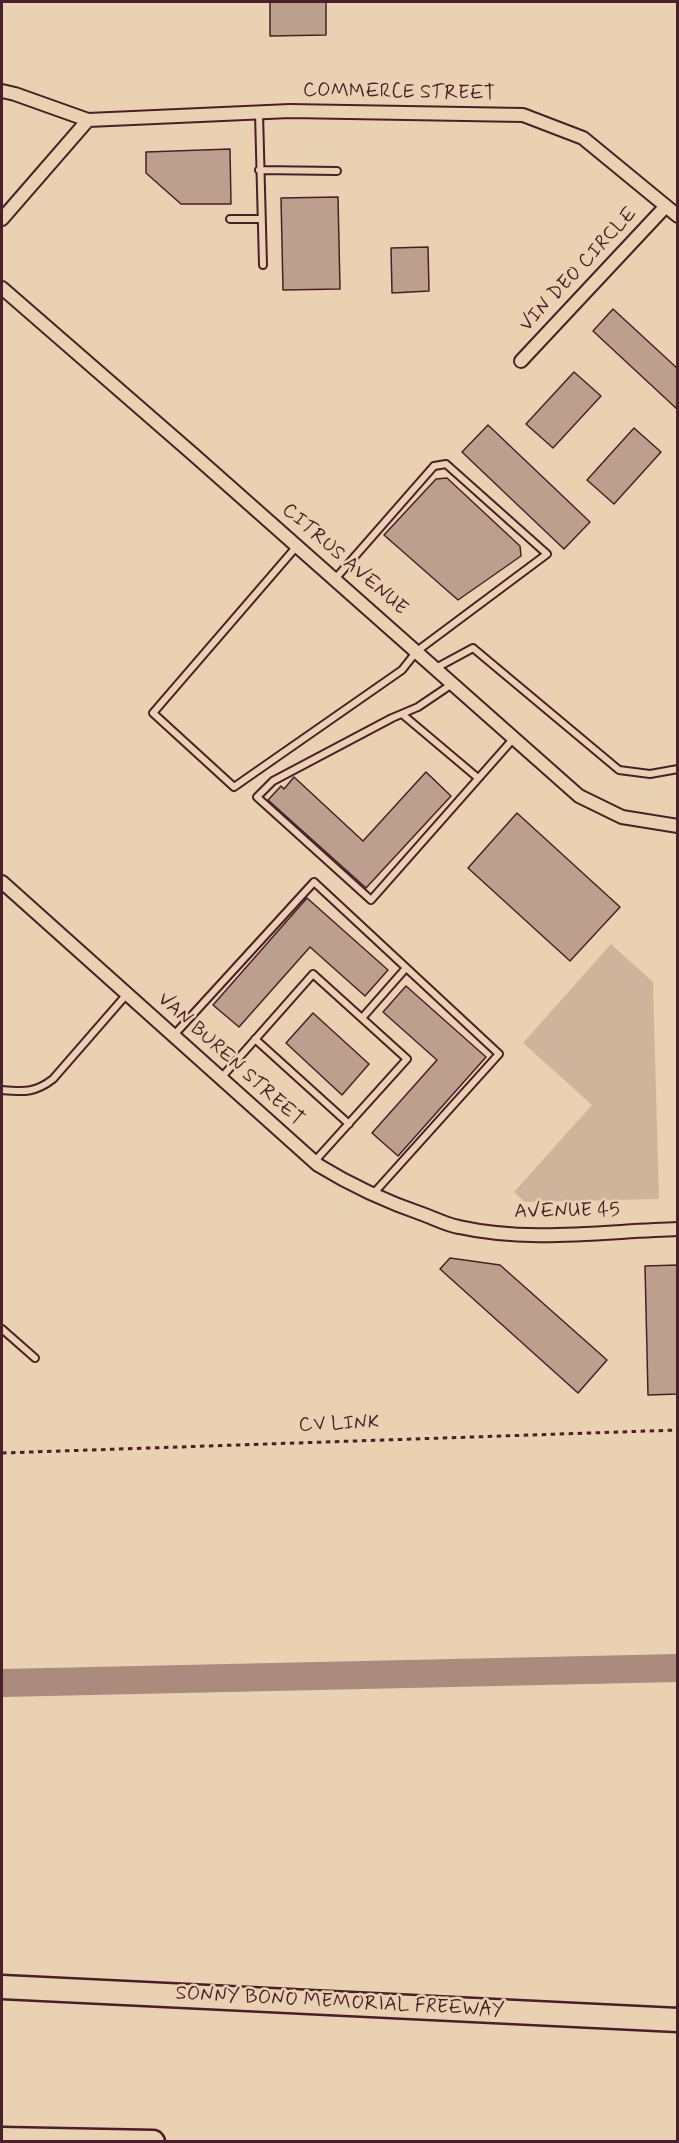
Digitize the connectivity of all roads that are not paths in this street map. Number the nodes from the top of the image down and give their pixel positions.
1 (2, 92) edge
2 (259, 112) junction
3 (88, 120) junction
4 (259, 170) junction
5 (337, 171) dead end
6 (666, 206) junction
7 (678, 216) edge
8 (2, 219) edge
9 (230, 219) dead end
10 (261, 219) junction
11 (263, 265) dead end
12 (2, 288) edge
13 (521, 361) dead end
14 (297, 545) junction
15 (336, 579) junction
16 (417, 651) junction
17 (436, 668) junction
18 (453, 683) junction
19 (402, 714) junction
20 (514, 738) junction
21 (678, 770) edge
22 (478, 778) junction
23 (678, 826) edge
24 (2, 882) edge
25 (406, 968) junction
26 (127, 994) junction
27 (362, 1018) junction
28 (174, 1036) junction
29 (255, 1039) junction
30 (221, 1078) junction
31 (2, 1090) edge
32 (349, 1124) junction
33 (314, 1162) junction
34 (372, 1195) junction
35 (457, 1227) joint
36 (678, 1229) edge
37 (2, 1329) edge
38 (35, 1358) dead end
39 (2, 1987) edge
40 (678, 2020) edge
41 (2, 2139) edge
42 (153, 2142) edge

1 - 3 street
2 - 3 street, COMMERCE STREET
2 - 4 lane
2 - 6 street, COMMERCE STREET
3 - 8 street
4 - 5 lane
4 - 10 lane
6 - 7 street, COMMERCE STREET
6 - 13 street, VIN DEO CIRCLE
9 - 10 lane
10 - 11 lane
12 - 14 street, CITRUS AVENUE
14 - 15 street, CITRUS AVENUE
14 - 16 lane
15 - 16 street, CITRUS AVENUE
15 - 16 lane
16 - 17 street, CITRUS AVENUE
17 - 18 street, CITRUS AVENUE
17 - 21 lane
18 - 19 lane
18 - 20 street, CITRUS AVENUE
19 - 22 lane
19 - 22 lane
20 - 22 lane
20 - 23 street, CITRUS AVENUE
24 - 26 street, VAN BUREN STREET
25 - 27 lane
25 - 28 lane
25 - 34 lane
26 - 28 street, VAN BUREN STREET
26 - 31 lane
27 - 29 lane
27 - 32 lane
28 - 30 street, VAN BUREN STREET
29 - 30 lane
29 - 32 lane
30 - 33 street, VAN BUREN STREET
32 - 33 lane
33 - 34 street, VAN BUREN STREET
34 - 35 street, VAN BUREN STREET
35 - 36 street, AVENUE 45
37 - 38 lane
39 - 40 highway, SONNY BONO MEMORIAL FREEWAY
41 - 42 highway

